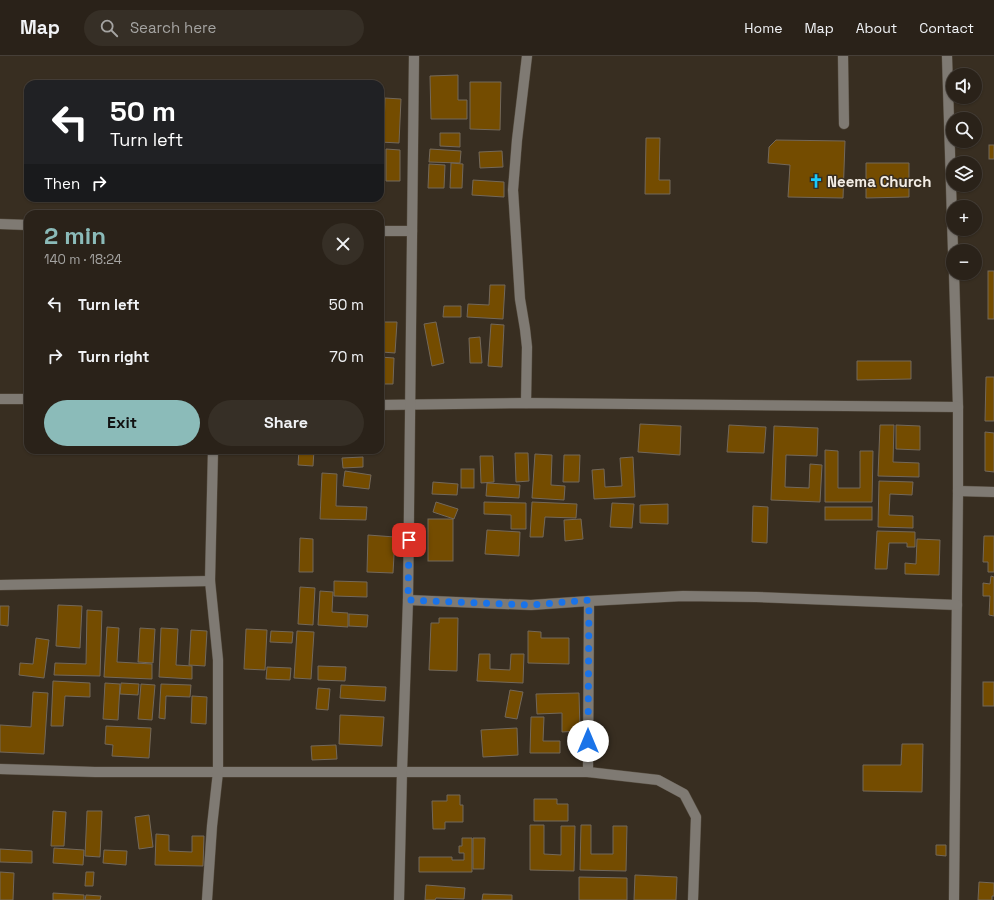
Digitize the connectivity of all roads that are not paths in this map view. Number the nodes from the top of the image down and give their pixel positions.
1 (414, 56) edge
2 (527, 56) edge
3 (843, 56) edge
4 (947, 56) edge
5 (844, 124) dead end
6 (0, 224) edge
7 (24, 225) edge
8 (384, 230) edge
9 (412, 231) junction
10 (953, 244) edge
11 (954, 280) edge
12 (0, 399) edge
13 (24, 399) edge
14 (526, 403) junction
15 (384, 404) edge
16 (410, 404) junction
17 (958, 407) junction
18 (213, 454) edge
19 (958, 491) junction
20 (994, 492) edge
21 (210, 581) junction
22 (0, 585) edge
23 (408, 600) junction
24 (589, 600) junction
25 (957, 606) junction
26 (0, 768) edge
27 (402, 771) junction
28 (218, 772) junction
29 (588, 772) junction
30 (207, 900) edge
31 (399, 900) edge
32 (693, 900) edge
33 (954, 900) edge

1 - 9 street
2 - 14 street
3 - 5 street
4 - 10 street
6 - 7 street
8 - 9 street
9 - 16 street
11 - 17 street
12 - 13 street
14 - 16 street
14 - 17 street
15 - 16 street
16 - 23 street
17 - 19 street
18 - 21 street
19 - 20 street
19 - 25 street
21 - 22 street
21 - 28 street
23 - 24 street
23 - 27 street
24 - 25 street
24 - 29 street
25 - 33 street
26 - 28 street
27 - 28 street
27 - 29 street
27 - 31 street
28 - 30 street
29 - 32 street

